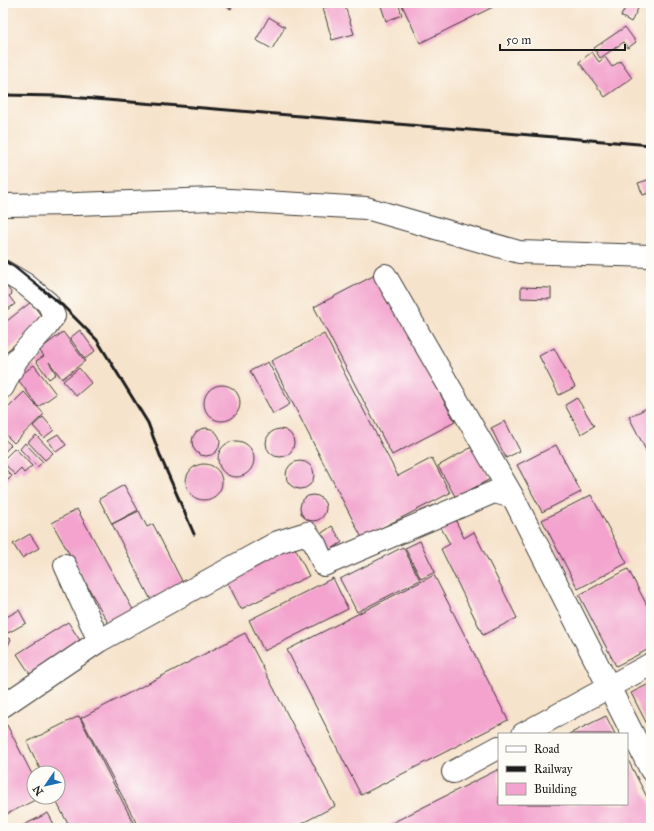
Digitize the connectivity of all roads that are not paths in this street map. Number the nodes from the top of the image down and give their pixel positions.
1 (3, 205) edge
2 (651, 256) edge
3 (3, 271) edge
4 (385, 275) dead end
5 (3, 387) edge
6 (513, 497) junction
7 (65, 565) dead end
8 (99, 641) junction
9 (651, 664) edge
10 (609, 687) junction
11 (3, 706) edge
12 (525, 733) edge
13 (498, 748) edge
14 (651, 770) edge
15 (453, 772) dead end

1 - 2 street
3 - 5 street
4 - 6 street
6 - 8 street
6 - 10 street
7 - 8 street
8 - 11 street
9 - 10 street
10 - 12 street
10 - 14 street
13 - 15 street

